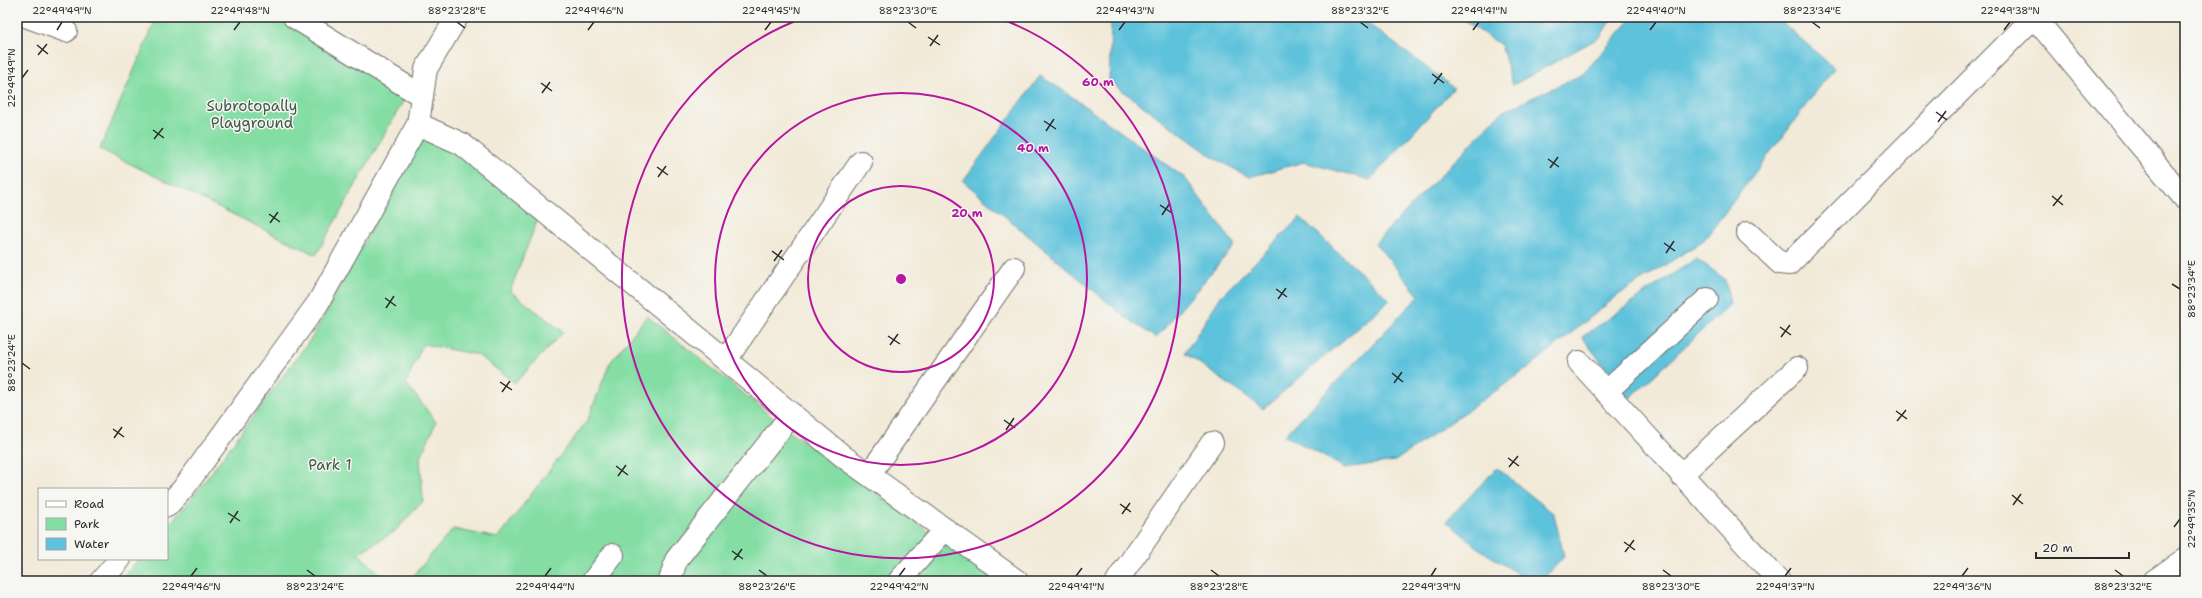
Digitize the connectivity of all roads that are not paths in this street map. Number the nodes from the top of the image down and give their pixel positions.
1 (28, 17) edge
2 (294, 17) edge
3 (457, 17) edge
4 (2034, 17) edge
5 (66, 31) dead end
6 (422, 96) junction
7 (418, 124) junction
8 (861, 162) dead end
9 (2185, 199) edge
10 (1748, 233) dead end
11 (1014, 268) dead end
12 (1707, 299) dead end
13 (726, 360) junction
14 (1579, 362) dead end
15 (1797, 368) dead end
16 (1606, 392) junction
17 (792, 414) junction
18 (1212, 443) dead end
19 (869, 475) junction
20 (1681, 475) junction
21 (168, 505) edge
22 (945, 529) junction
23 (613, 555) dead end
24 (2185, 559) edge
25 (119, 560) edge
26 (101, 581) edge
27 (593, 581) edge
28 (670, 581) edge
29 (899, 581) edge
30 (1017, 581) edge
31 (1118, 581) edge
32 (1779, 581) edge
33 (2154, 581) edge

1 - 5 street
2 - 6 street
3 - 6 street
4 - 9 street
4 - 10 street
6 - 7 street
7 - 13 street
7 - 21 street
8 - 13 street
11 - 19 street
12 - 16 street
13 - 17 street
14 - 16 street
15 - 20 street
16 - 20 street
17 - 19 street
17 - 28 street
18 - 31 street
19 - 22 street
20 - 32 street
22 - 29 street
22 - 30 street
23 - 27 street
24 - 33 street
25 - 26 street

